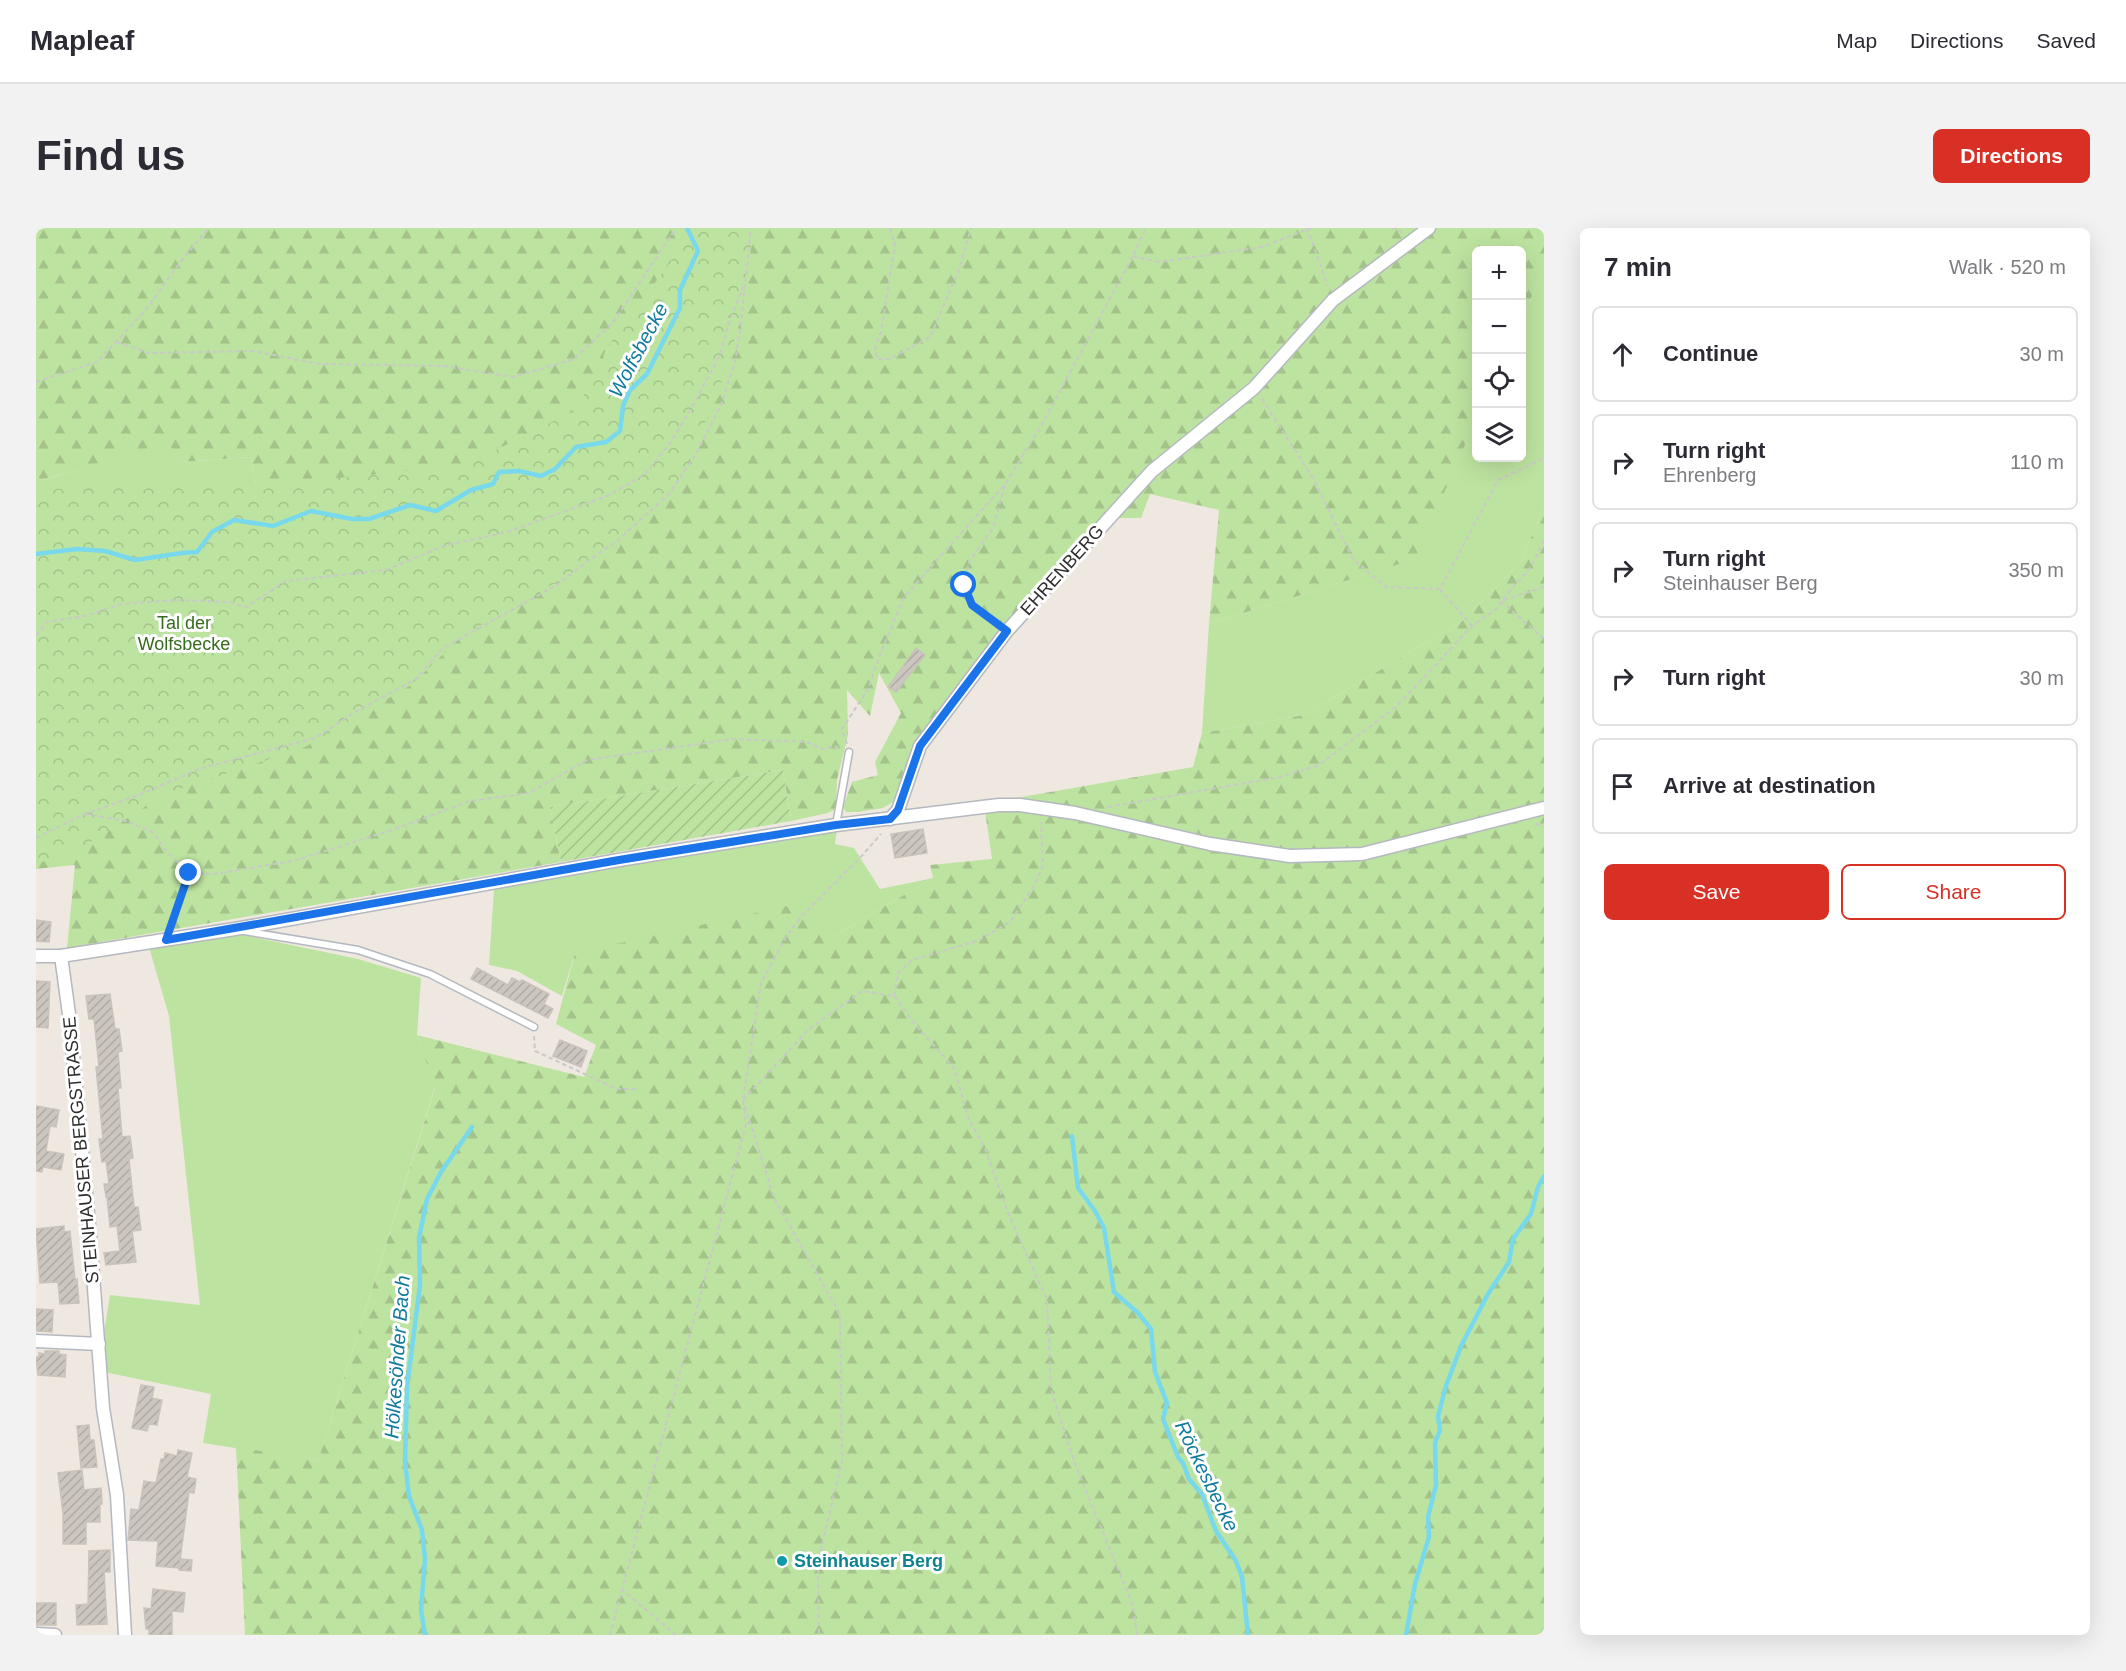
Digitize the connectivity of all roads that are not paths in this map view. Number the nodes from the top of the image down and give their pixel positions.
1 (1429, 228) edge
2 (849, 753) road end
3 (1544, 808) edge
4 (890, 819) junction
5 (836, 825) junction
6 (235, 929) junction
7 (36, 956) edge
8 (62, 956) junction
9 (534, 1027) road end
10 (36, 1341) edge
11 (99, 1344) junction
12 (36, 1634) edge
13 (55, 1635) edge
14 (125, 1635) edge

1 - 4 street, EHRENBERG
2 - 5 lane
3 - 4 street
4 - 5 street
5 - 6 street
6 - 8 street
6 - 9 lane
7 - 8 street
8 - 11 street, STEINHAUSER BERGSTRASSE
10 - 11 street
11 - 14 street, STEINHAUSER BERGSTRASSE
12 - 13 street

